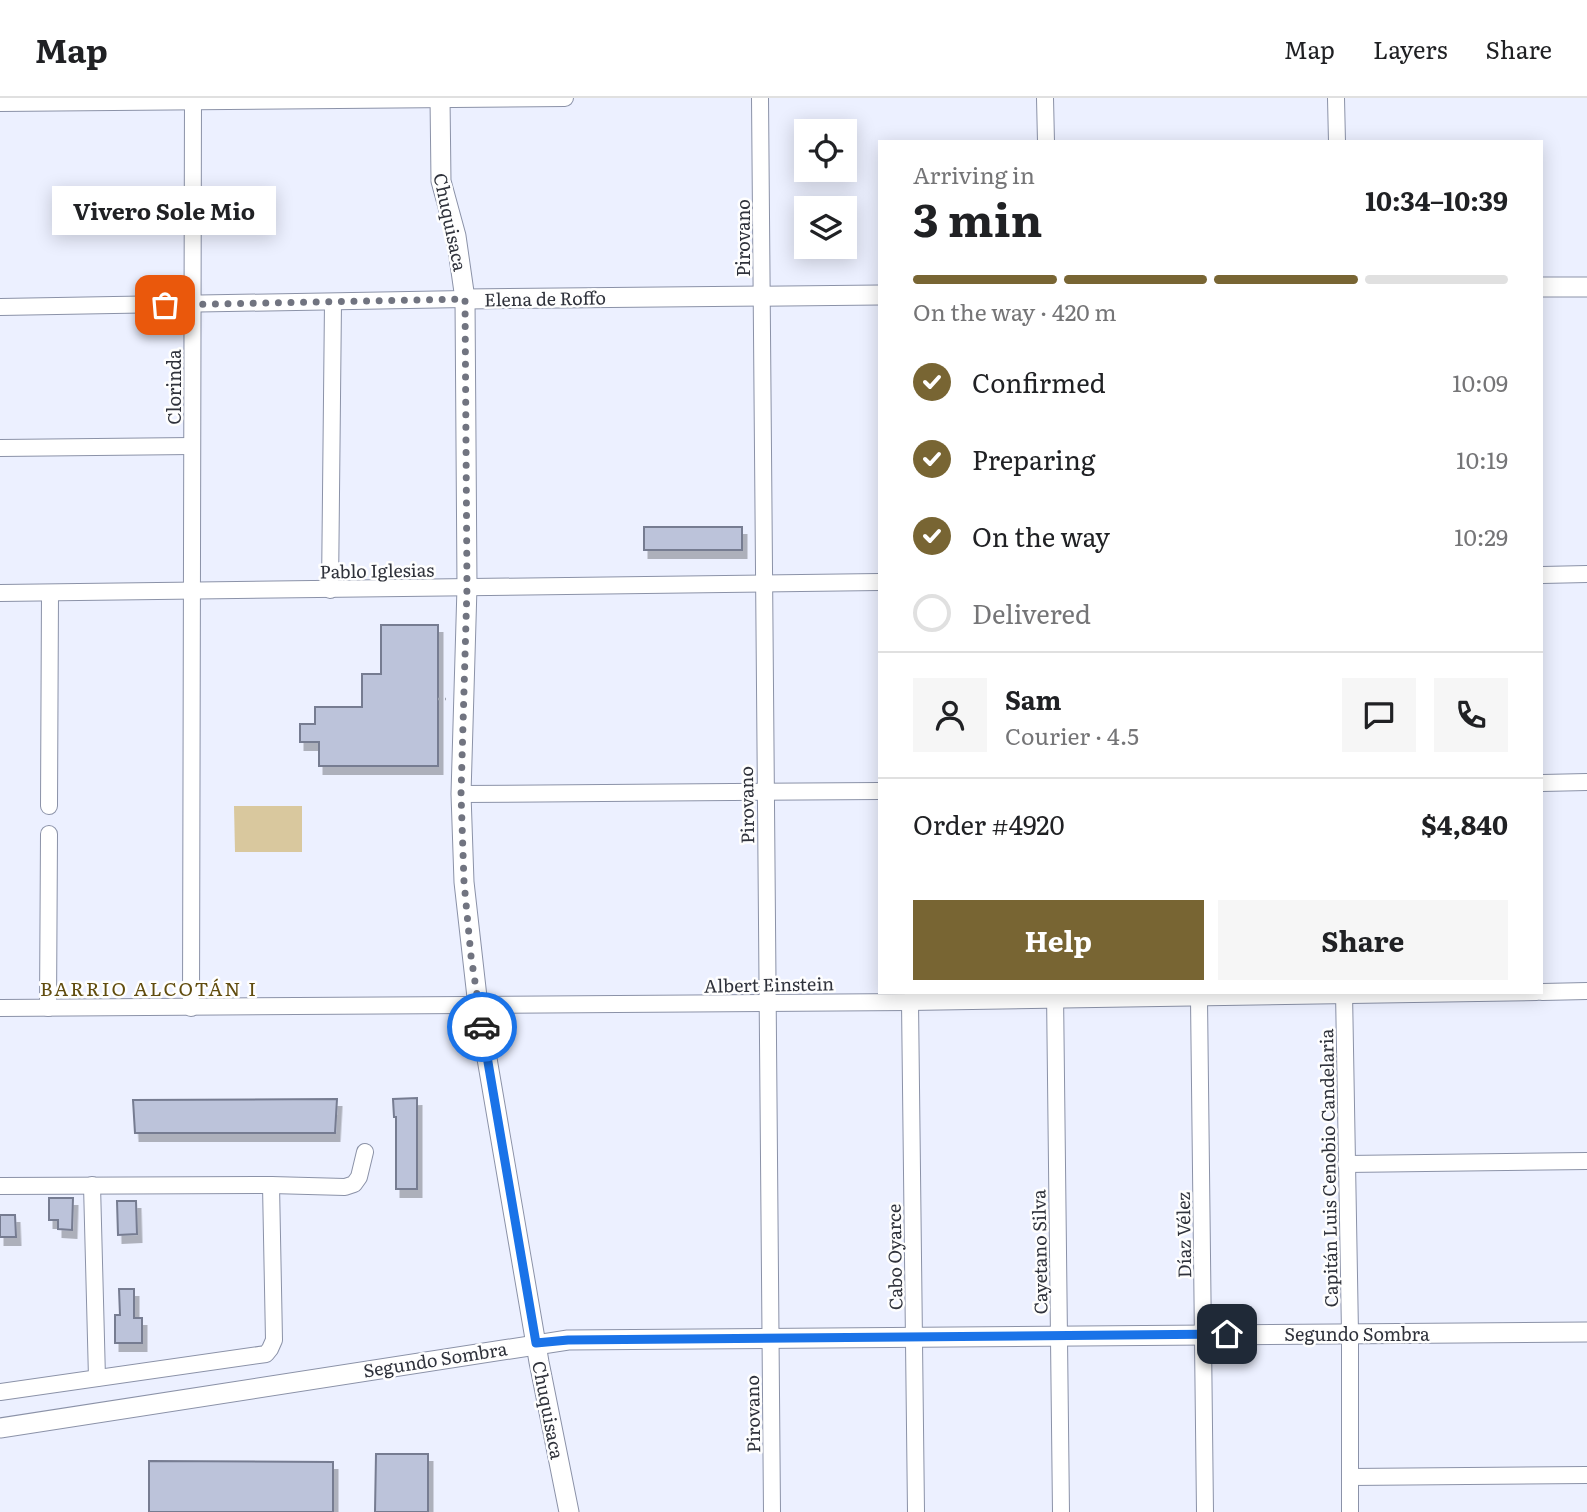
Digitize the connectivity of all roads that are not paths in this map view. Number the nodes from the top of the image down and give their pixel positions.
1 (565, 98) edge
2 (760, 98) edge
3 (1045, 98) edge
4 (1336, 98) edge
5 (440, 99) edge
6 (193, 100) edge
7 (0, 103) edge
8 (1046, 140) edge
9 (1337, 140) edge
10 (1587, 286) edge
11 (1543, 287) edge
12 (878, 295) edge
13 (761, 296) junction
14 (465, 299) junction
15 (333, 302) junction
16 (192, 305) junction
17 (0, 307) edge
18 (192, 446) junction
19 (0, 449) edge
20 (1543, 575) edge
21 (1587, 575) edge
22 (878, 582) edge
23 (764, 583) junction
24 (467, 587) junction
25 (330, 590) junction
26 (192, 592) junction
27 (0, 593) edge
28 (50, 593) junction
29 (1587, 782) edge
30 (1543, 783) edge
31 (764, 792) junction
32 (878, 792) edge
33 (461, 794) junction
34 (49, 806) dead end
35 (49, 834) dead end
36 (1587, 991) edge
37 (1543, 992) edge
38 (1344, 994) edge
39 (1055, 996) edge
40 (1199, 999) junction
41 (909, 1002) junction
42 (767, 1003) junction
43 (478, 1006) junction
44 (0, 1008) edge
45 (48, 1008) junction
46 (191, 1008) junction
47 (365, 1152) dead end
48 (1587, 1161) edge
49 (1346, 1164) junction
50 (92, 1185) junction
51 (271, 1185) junction
52 (0, 1186) edge
53 (1587, 1332) edge
54 (1350, 1333) junction
55 (1203, 1335) junction
56 (1059, 1336) junction
57 (915, 1338) junction
58 (770, 1339) junction
59 (536, 1343) junction
60 (97, 1378) junction
61 (0, 1392) edge
62 (0, 1428) edge
63 (1587, 1475) edge
64 (1350, 1477) junction
65 (569, 1512) edge
66 (772, 1512) edge
67 (916, 1512) edge
68 (1061, 1512) edge
69 (1205, 1512) edge
70 (1350, 1512) edge

1 - 5 street
2 - 13 street, Pirovano
3 - 8 street
4 - 9 street
5 - 6 street
5 - 14 street, Chuquisaca
6 - 7 street
6 - 16 street, Clorinda
10 - 11 street
12 - 13 street, Elena de Roffo
13 - 14 street, Elena de Roffo
13 - 23 street, Pirovano
14 - 15 street, Elena de Roffo
14 - 24 street, Chuquisaca
15 - 16 street, Elena de Roffo
15 - 25 street
16 - 17 street, Elena de Roffo
16 - 18 street, Clorinda
18 - 19 street
18 - 26 street, Clorinda
20 - 21 street
22 - 23 street, Pablo Iglesias
23 - 24 street, Pablo Iglesias
23 - 31 street, Pirovano
24 - 25 street, Pablo Iglesias
24 - 33 street, Chuquisaca
25 - 26 street, Pablo Iglesias
26 - 28 street, Pablo Iglesias
26 - 46 street, Clorinda
27 - 28 street, Pablo Iglesias
28 - 34 street
29 - 30 street
31 - 32 street
31 - 33 street
31 - 42 street, Pirovano
33 - 43 street, Chuquisaca
35 - 45 street
36 - 37 street, Albert Einstein
38 - 40 street, Albert Einstein
38 - 49 street, Capitán Luis Cenobio Candelaria
39 - 40 street, Albert Einstein
39 - 41 street, Albert Einstein
39 - 56 street, Cayetano Silva
40 - 55 street, Díaz Vélez
41 - 42 street, Albert Einstein
41 - 57 street, Cabo Oyarce
42 - 43 street, Albert Einstein
42 - 58 street, Pirovano
43 - 46 street, Albert Einstein
43 - 59 street, Chuquisaca
44 - 45 street, Albert Einstein
45 - 46 street, Albert Einstein
47 - 51 street
48 - 49 street
49 - 54 street, Capitán Luis Cenobio Candelaria
50 - 51 street
50 - 52 street
50 - 60 street
51 - 60 street
53 - 54 street, Segundo Sombra
54 - 55 street, Segundo Sombra
54 - 64 street, Capitán Luis Cenobio Candelaria
55 - 56 street, Segundo Sombra
55 - 69 street, Díaz Vélez
56 - 57 street, Segundo Sombra
56 - 68 street, Cayetano Silva
57 - 58 street, Segundo Sombra
57 - 67 street, Cabo Oyarce
58 - 59 street, Segundo Sombra
58 - 66 street, Pirovano
59 - 62 street, Segundo Sombra
59 - 65 street, Chuquisaca
60 - 61 street
63 - 64 street
64 - 70 street, Capitán Luis Cenobio Candelaria

